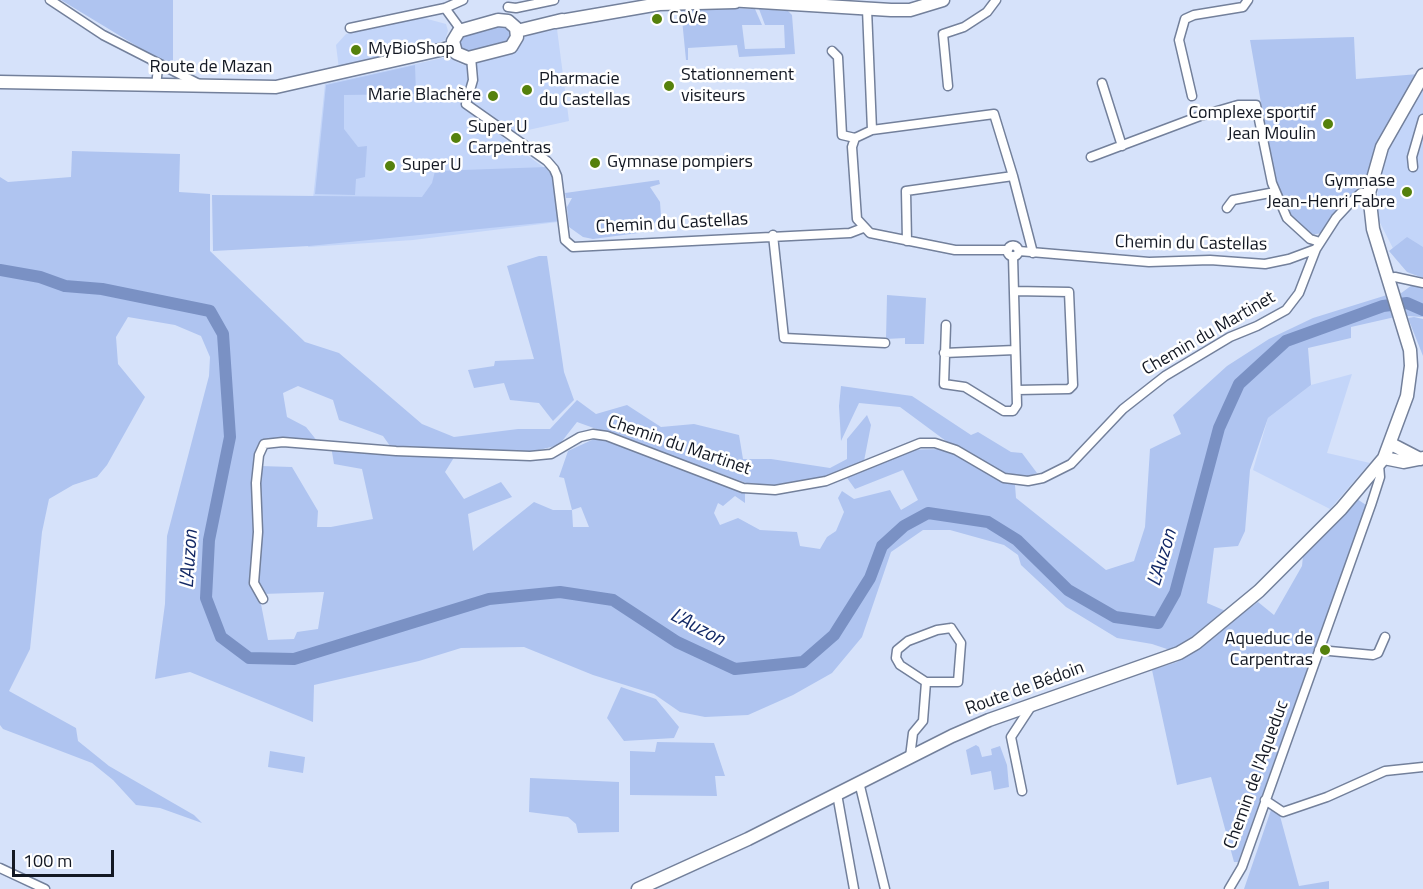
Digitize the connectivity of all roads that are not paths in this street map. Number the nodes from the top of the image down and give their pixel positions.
1 (50, 0) edge
2 (463, 0) edge
3 (554, 0) edge
4 (641, 0) edge
5 (728, 0) edge
6 (943, 0) edge
7 (996, 0) edge
8 (1248, 0) edge
9 (743, 1) edge
10 (508, 3) edge
11 (445, 8) junction
12 (867, 9) junction
13 (504, 20) junction
14 (555, 22) junction
15 (350, 28) dead end
16 (461, 30) junction
17 (517, 31) junction
18 (453, 47) junction
19 (832, 51) dead end
20 (471, 57) junction
21 (152, 60) junction
22 (166, 67) junction
23 (1423, 75) edge
24 (0, 82) edge
25 (1102, 83) dead end
26 (160, 86) junction
27 (948, 86) dead end
28 (208, 87) junction
29 (1192, 96) dead end
30 (1423, 119) edge
31 (872, 130) junction
32 (855, 138) junction
33 (1122, 146) junction
34 (1091, 157) dead end
35 (1413, 167) dead end
36 (1013, 176) junction
37 (1275, 192) junction
38 (1369, 193) junction
39 (1227, 208) dead end
40 (863, 228) junction
41 (773, 235) junction
42 (907, 241) junction
43 (1318, 245) junction
44 (1013, 252) junction
45 (1033, 253) junction
46 (1388, 278) junction
47 (1423, 283) edge
48 (1014, 291) junction
49 (946, 325) dead end
50 (885, 343) dead end
51 (1015, 350) junction
52 (944, 353) junction
53 (1017, 390) junction
54 (1391, 444) junction
55 (1422, 458) edge
56 (1382, 461) junction
57 (263, 599) dead end
58 (1385, 637) dead end
59 (1319, 650) junction
60 (927, 682) junction
61 (1032, 705) junction
62 (916, 754) junction
63 (1423, 767) edge
64 (860, 782) junction
65 (1022, 791) dead end
66 (837, 794) junction
67 (1265, 800) junction
68 (0, 868) edge
69 (45, 889) edge
70 (638, 889) edge
71 (854, 889) edge
72 (885, 889) edge
73 (1228, 889) edge

1 - 21 street
2 - 11 street
3 - 10 street
4 - 14 main road
5 - 9 main road
6 - 12 main road
7 - 27 street
8 - 29 street
9 - 12 main road
9 - 14 main road
10 - 13 street
11 - 15 street
11 - 16 street
12 - 31 street
13 - 16 main road
13 - 17 main road
14 - 17 main road
16 - 18 main road
17 - 20 main road
18 - 20 main road
18 - 28 main road, Route de Mazan
19 - 32 street
20 - 41 street, Chemin du Castellas
21 - 22 street
21 - 26 street
22 - 26 street
22 - 28 street
23 - 38 main road
24 - 26 main road, Route de Mazan
25 - 33 street
26 - 28 main road, Route de Mazan
30 - 35 street
31 - 32 street
31 - 36 street
32 - 40 street
33 - 34 street
33 - 37 street
36 - 42 street
36 - 45 street
37 - 39 street
37 - 43 street
38 - 43 street
38 - 46 main road, Route de Bédoin
40 - 41 street, Chemin du Castellas
40 - 42 street, Chemin du Castellas
41 - 50 street
42 - 44 street, Chemin du Castellas
43 - 45 street, Chemin du Castellas
43 - 57 street, Chemin du Martinet
44 - 45 street, Chemin du Castellas
44 - 48 street
46 - 47 street
46 - 54 main road, Route de Bédoin
48 - 51 street
48 - 53 street
49 - 52 street
51 - 52 street
51 - 53 street
52 - 53 street
54 - 55 main road
54 - 56 main road, Route de Bédoin
55 - 56 main road
56 - 59 street, Chemin de l'Aqueduc
56 - 61 main road, Route de Bédoin
58 - 59 street
59 - 67 street, Chemin de l'Aqueduc
60 - 60 street
60 - 62 street
61 - 62 main road, Route de Bédoin
61 - 65 street
62 - 64 main road, Route de Bédoin
63 - 67 street
64 - 66 main road, Route de Bédoin
64 - 72 street
66 - 70 main road, Route de Bédoin
66 - 71 street
67 - 73 street, Chemin de l'Aqueduc
68 - 69 street

